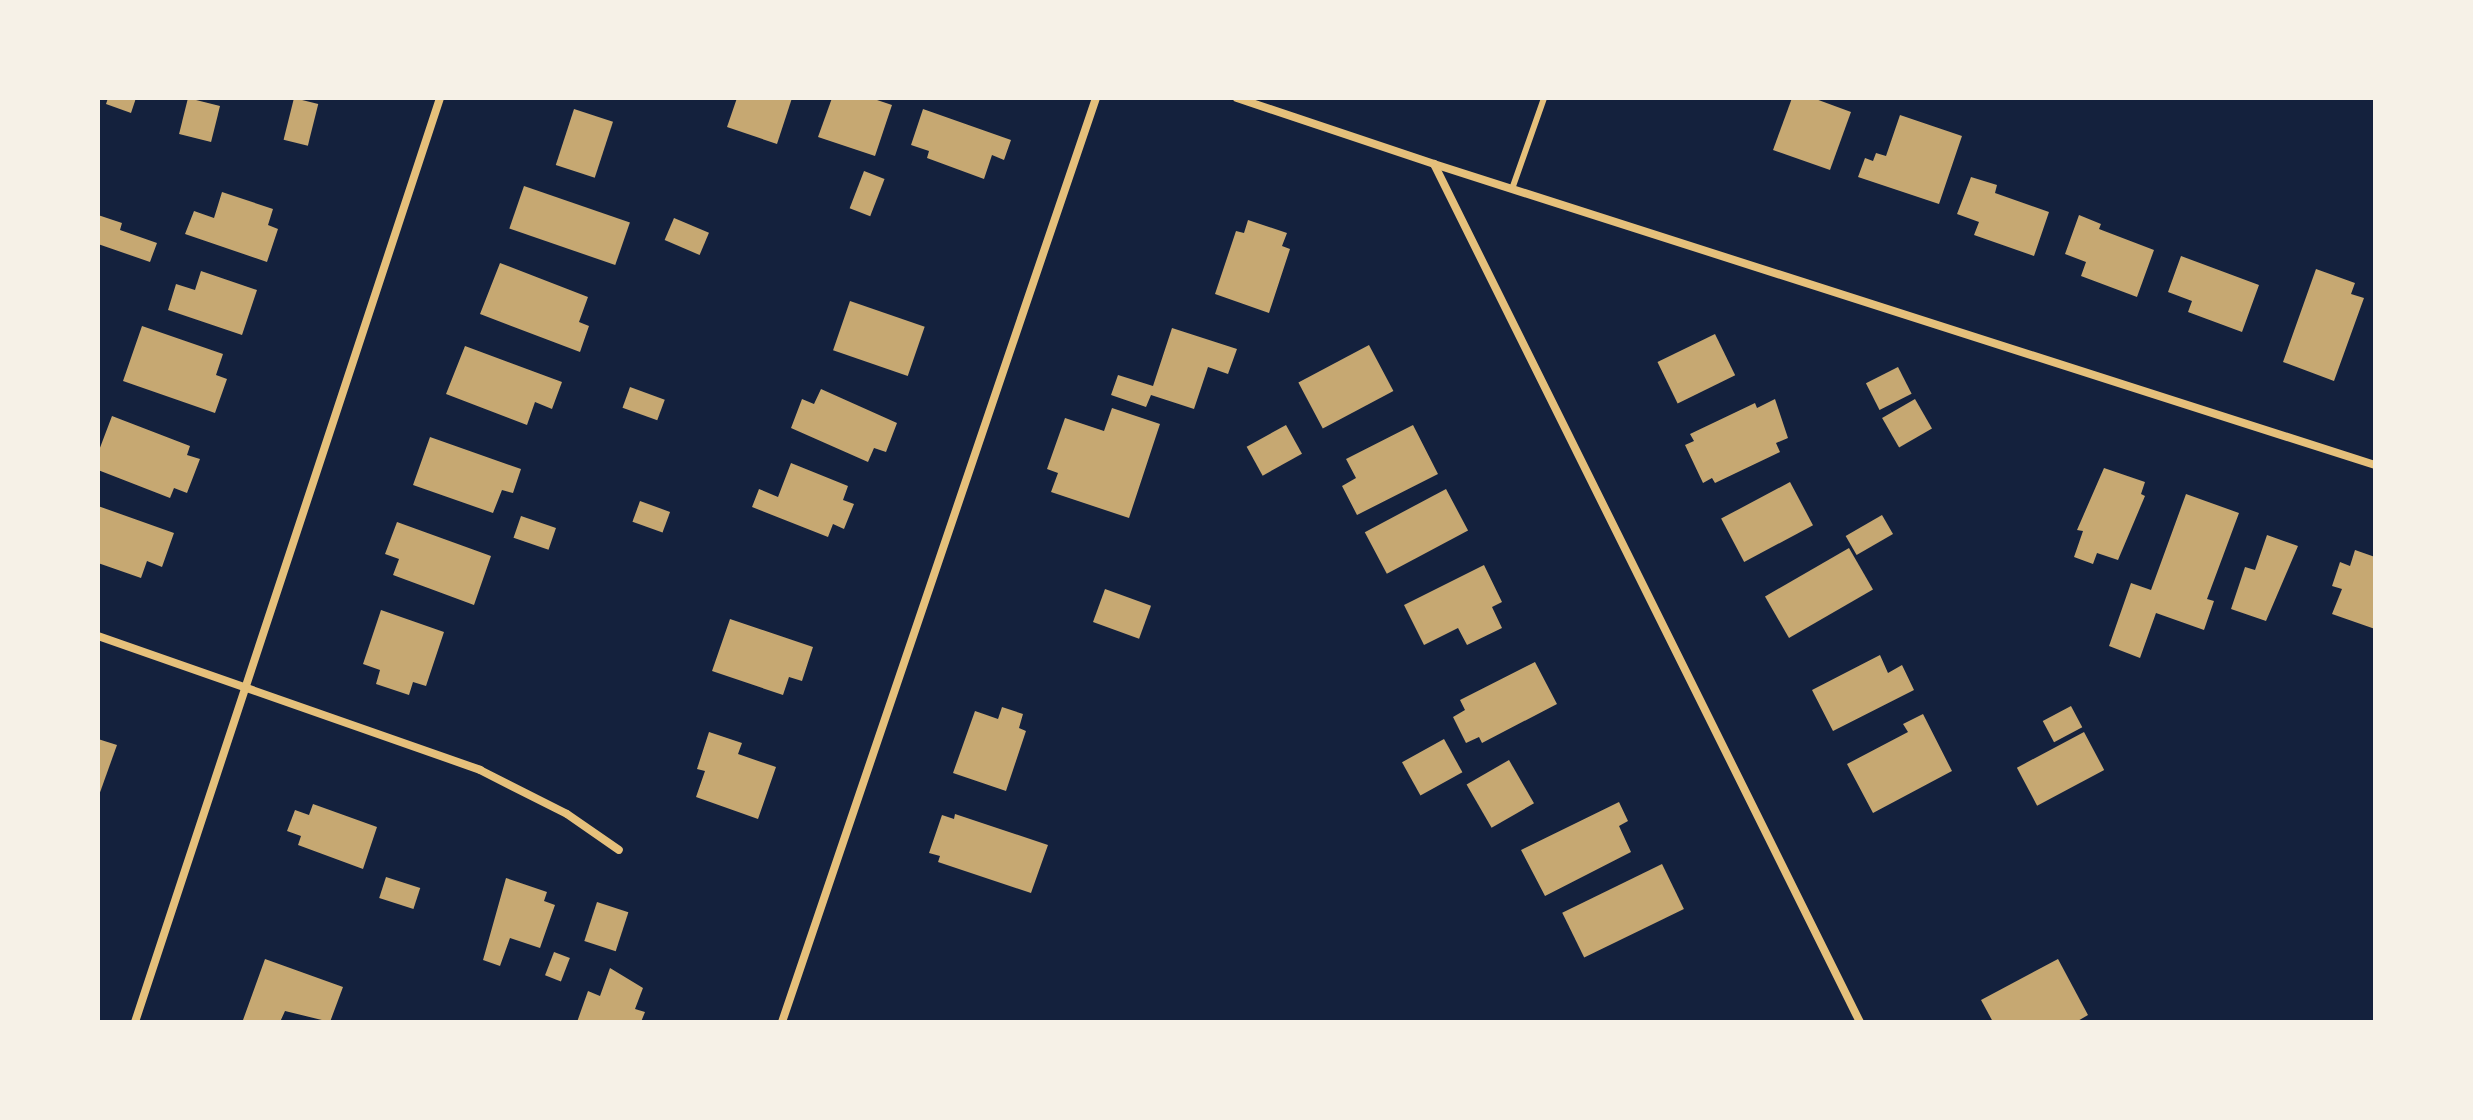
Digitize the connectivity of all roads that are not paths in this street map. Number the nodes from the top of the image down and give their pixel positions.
1 (440, 98) edge
2 (1096, 98) edge
3 (1237, 98) edge
4 (1544, 98) edge
5 (1434, 164) junction
6 (1512, 189) junction
7 (2375, 465) edge
8 (98, 636) edge
9 (244, 686) junction
10 (619, 850) dead end
11 (135, 1022) edge
12 (782, 1022) edge
13 (1860, 1022) edge

1 - 9 street
2 - 12 street
3 - 5 street
4 - 6 lane
5 - 6 street
5 - 13 street
6 - 7 street
8 - 9 street
9 - 10 street
9 - 11 street

